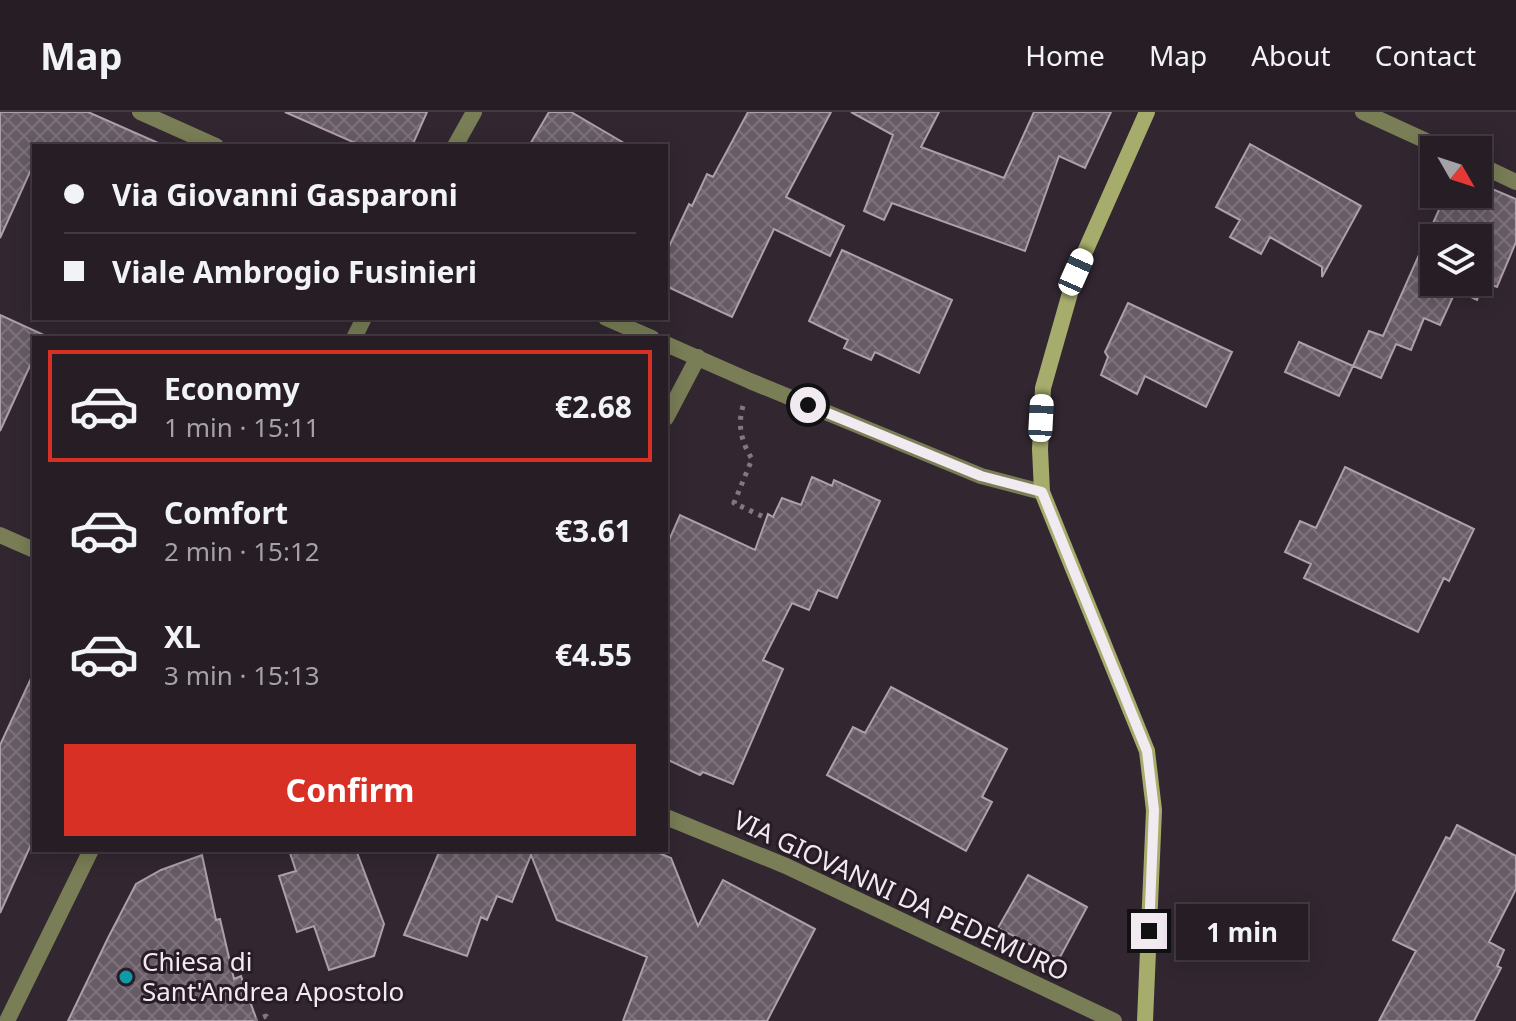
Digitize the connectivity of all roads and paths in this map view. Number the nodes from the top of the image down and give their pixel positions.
1 (140, 112) edge
2 (474, 112) edge
3 (1147, 112) edge
4 (1363, 112) edge
5 (1420, 138) edge
6 (212, 144) edge
7 (456, 144) edge
8 (1492, 171) edge
9 (1516, 182) edge
10 (611, 320) edge
11 (647, 336) edge
12 (668, 345) edge
13 (698, 357) junction
14 (750, 381) junction
15 (668, 414) edge
16 (1042, 492) junction
17 (766, 518) dead end
18 (0, 535) edge
19 (32, 549) edge
20 (668, 818) edge
21 (90, 852) edge
22 (7, 1021) edge
23 (254, 1021) edge
24 (268, 1021) edge
25 (1114, 1021) edge
26 (1145, 1021) edge

1 - 6 street
2 - 7 street
3 - 16 street
4 - 5 street
8 - 9 street
10 - 11 street
12 - 13 street
13 - 14 street
13 - 15 street
14 - 16 street
14 - 17 path
16 - 26 street
18 - 19 street
20 - 25 street, VIA GIOVANNI DA PEDEMURO
21 - 22 street
23 - 24 path

